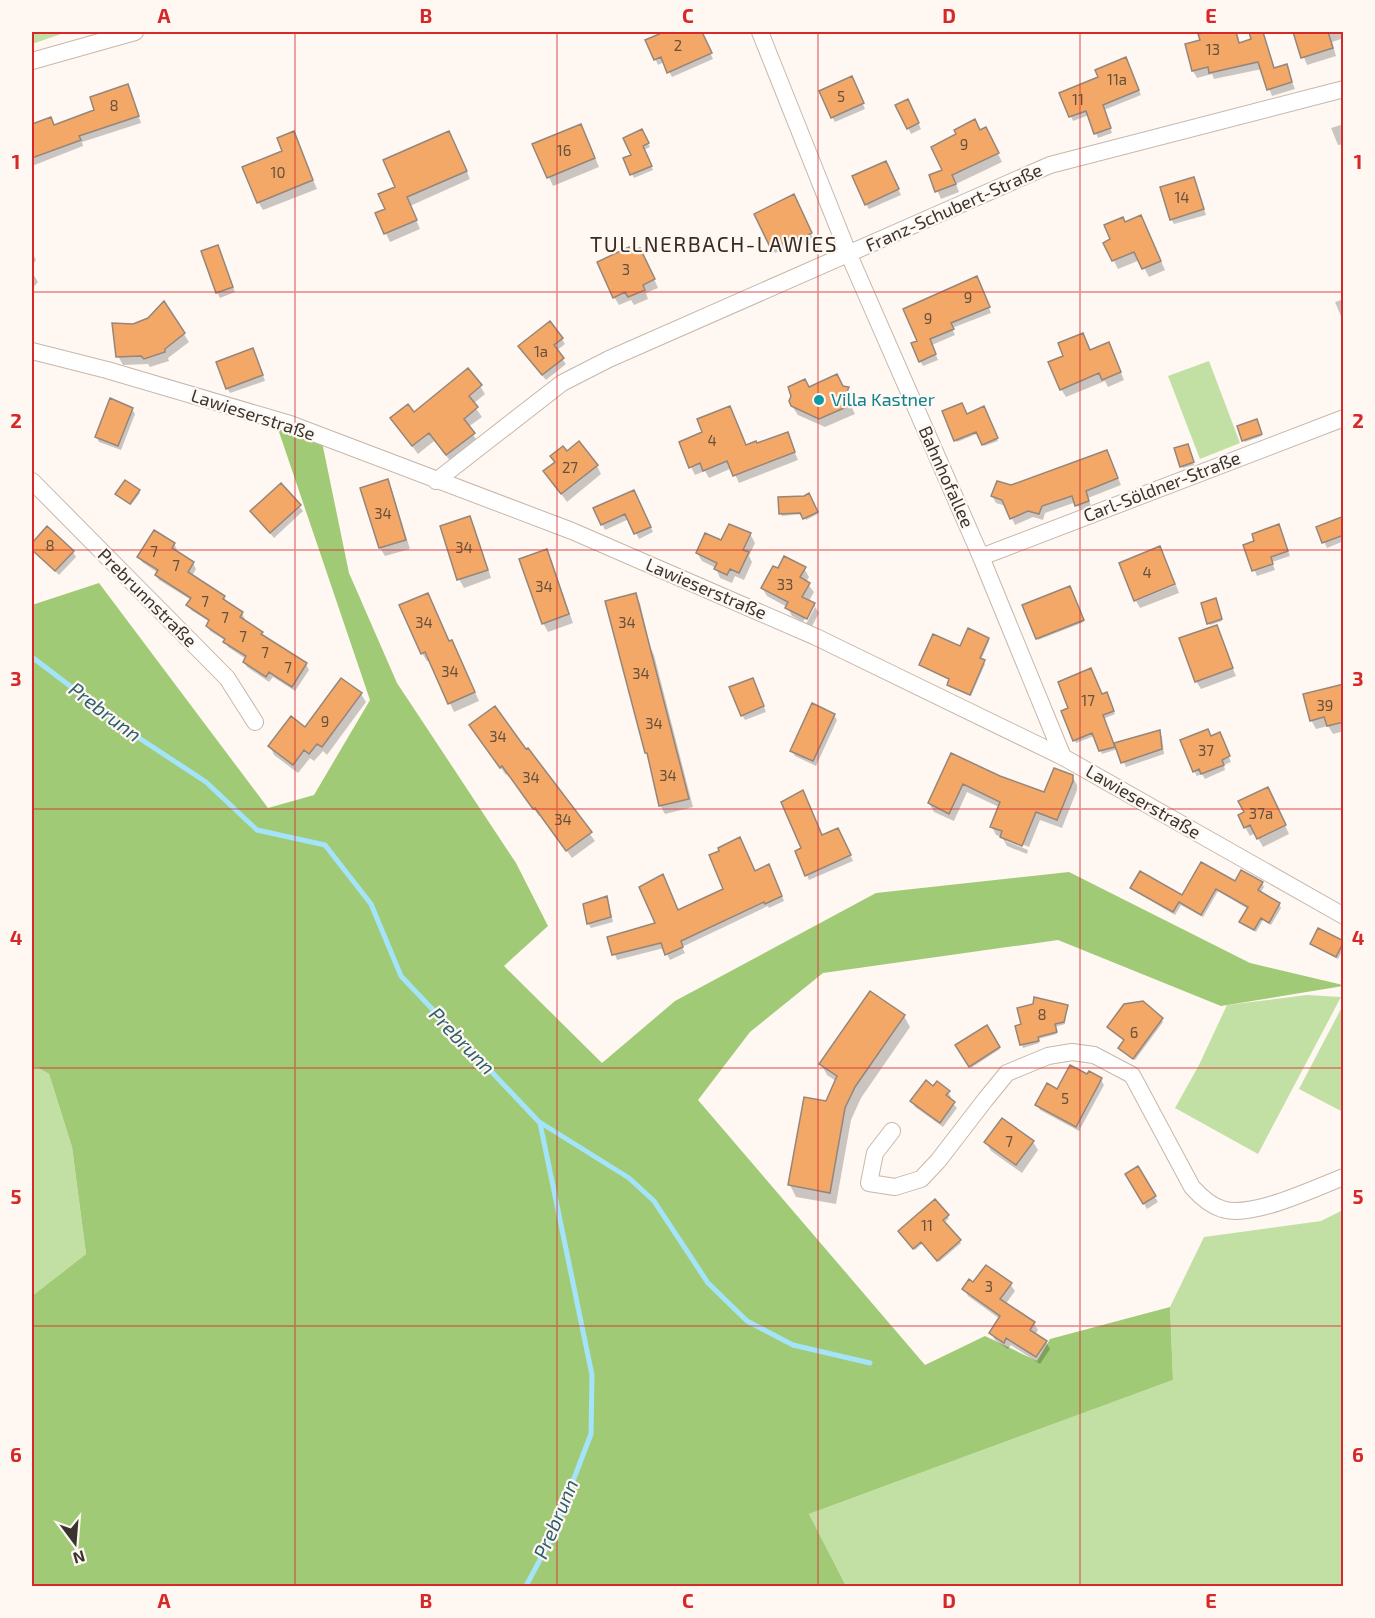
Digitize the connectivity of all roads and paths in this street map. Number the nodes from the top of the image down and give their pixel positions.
1 (135, 32) edge
2 (760, 32) edge
3 (32, 62) edge
4 (1344, 89) edge
5 (849, 255) junction
6 (32, 351) edge
7 (1344, 418) edge
8 (436, 480) junction
9 (32, 481) edge
10 (981, 557) junction
11 (255, 722) dead end
12 (1063, 757) junction
13 (1344, 916) edge
14 (892, 1131) dead end
15 (1344, 1177) edge

1 - 3 street
2 - 5 street, Bahnhofallee
4 - 5 street, Franz-Schubert-Straße
5 - 8 street, Franz-Schubert-Straße
5 - 10 street, Bahnhofallee
6 - 8 street, Lawieserstraße
7 - 10 street, Carl-Söldner-Straße
8 - 12 street, Lawieserstraße
9 - 11 street, Prebrunnstraße
10 - 12 street, Bahnhofallee
12 - 13 street, Lawieserstraße
14 - 15 street

